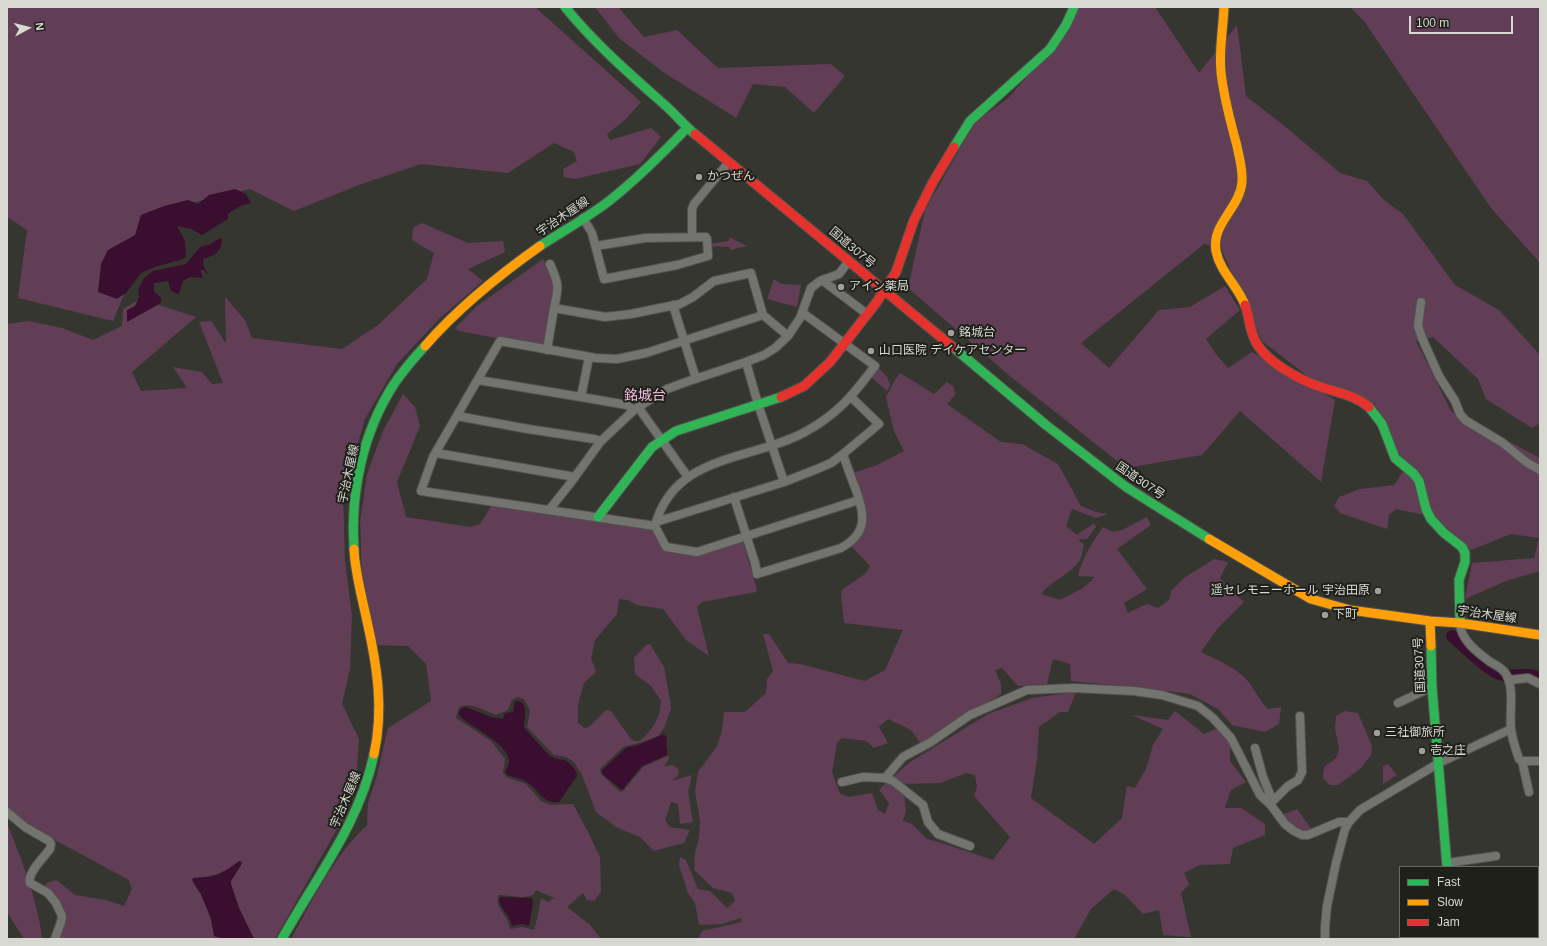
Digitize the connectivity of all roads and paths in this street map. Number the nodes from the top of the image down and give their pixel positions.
1 (557, 7) edge
2 (565, 7) edge
3 (1074, 7) edge
4 (1224, 7) edge
5 (687, 128) junction
6 (729, 162) junction
7 (584, 218) junction
8 (692, 237) junction
9 (596, 246) junction
10 (849, 261) junction
11 (550, 264) dead end
12 (822, 280) junction
13 (885, 290) junction
14 (1421, 302) dead end
15 (673, 306) junction
16 (554, 308) junction
17 (803, 313) junction
18 (867, 314) junction
19 (763, 315) junction
20 (788, 336) junction
21 (684, 341) junction
22 (845, 344) junction
23 (547, 350) junction
24 (589, 357) junction
25 (746, 362) junction
26 (696, 379) junction
27 (478, 380) junction
28 (582, 397) junction
29 (851, 397) junction
30 (758, 404) junction
31 (636, 409) junction
32 (458, 416) junction
33 (661, 440) junction
34 (601, 441) junction
35 (772, 445) junction
36 (436, 453) junction
37 (843, 454) junction
38 (1540, 470) edge
39 (688, 477) junction
40 (575, 478) junction
41 (784, 482) junction
42 (734, 497) junction
43 (859, 500) junction
44 (549, 510) junction
45 (598, 517) junction
46 (655, 524) junction
47 (747, 536) junction
48 (1430, 621) junction
49 (1460, 623) junction
50 (1540, 635) edge
51 (1508, 677) junction
52 (1540, 684) edge
53 (1432, 687) junction
54 (1398, 703) dead end
55 (1300, 716) dead end
56 (1511, 729) junction
57 (1256, 748) dead end
58 (1522, 761) junction
59 (1540, 761) edge
60 (1439, 763) junction
61 (885, 778) junction
62 (842, 782) dead end
63 (1529, 792) dead end
64 (1270, 804) junction
65 (7, 812) edge
66 (1349, 822) junction
67 (970, 846) dead end
68 (1496, 856) dead end
69 (1447, 865) edge
70 (55, 939) edge
71 (282, 939) edge
72 (1325, 939) edge

1 - 5 main road, 国道307号
2 - 5 main road, 国道307号
3 - 13 main road
4 - 49 main road
5 - 6 main road, 国道307号
5 - 7 main road, 宇治木屋線
6 - 8 street
6 - 10 main road, 国道307号
7 - 9 street
7 - 71 main road, 宇治木屋線
8 - 9 street
8 - 9 street
10 - 12 street
10 - 13 main road, 国道307号
11 - 16 street
12 - 17 street
12 - 18 street
13 - 18 main road
13 - 48 main road, 国道307号
14 - 38 street
15 - 16 street
15 - 19 street
15 - 21 street
16 - 23 street
17 - 20 street
17 - 22 street
18 - 22 main road
19 - 20 street
19 - 21 street
20 - 25 street
21 - 24 street
21 - 26 street
22 - 29 street
22 - 30 main road
23 - 24 street
23 - 27 street
24 - 28 street
25 - 26 street
25 - 30 street
26 - 31 street
27 - 28 street
27 - 32 street
28 - 31 street
29 - 35 street
29 - 37 street
30 - 33 main road
30 - 35 street
31 - 33 street
31 - 34 street
32 - 34 street
32 - 36 street
33 - 39 street
33 - 45 main road
34 - 40 street
35 - 39 street
35 - 41 street
36 - 40 street
36 - 44 street
37 - 41 street
37 - 43 street
39 - 46 street
40 - 44 street
41 - 42 street
42 - 46 street
42 - 47 street
43 - 47 street
43 - 47 street
44 - 45 street
45 - 46 street
46 - 47 street
48 - 49 main road, 宇治木屋線
48 - 53 main road, 国道307号
49 - 50 main road, 宇治木屋線
49 - 51 street
51 - 52 street
51 - 56 street
53 - 54 street
53 - 60 main road, 国道307号
55 - 64 street
56 - 58 street
56 - 60 street
57 - 64 street
58 - 59 street
58 - 63 street
60 - 66 street
60 - 69 main road, 国道307号
61 - 62 street
61 - 64 street
61 - 67 street
64 - 66 street
65 - 70 street
66 - 72 street
68 - 69 street

